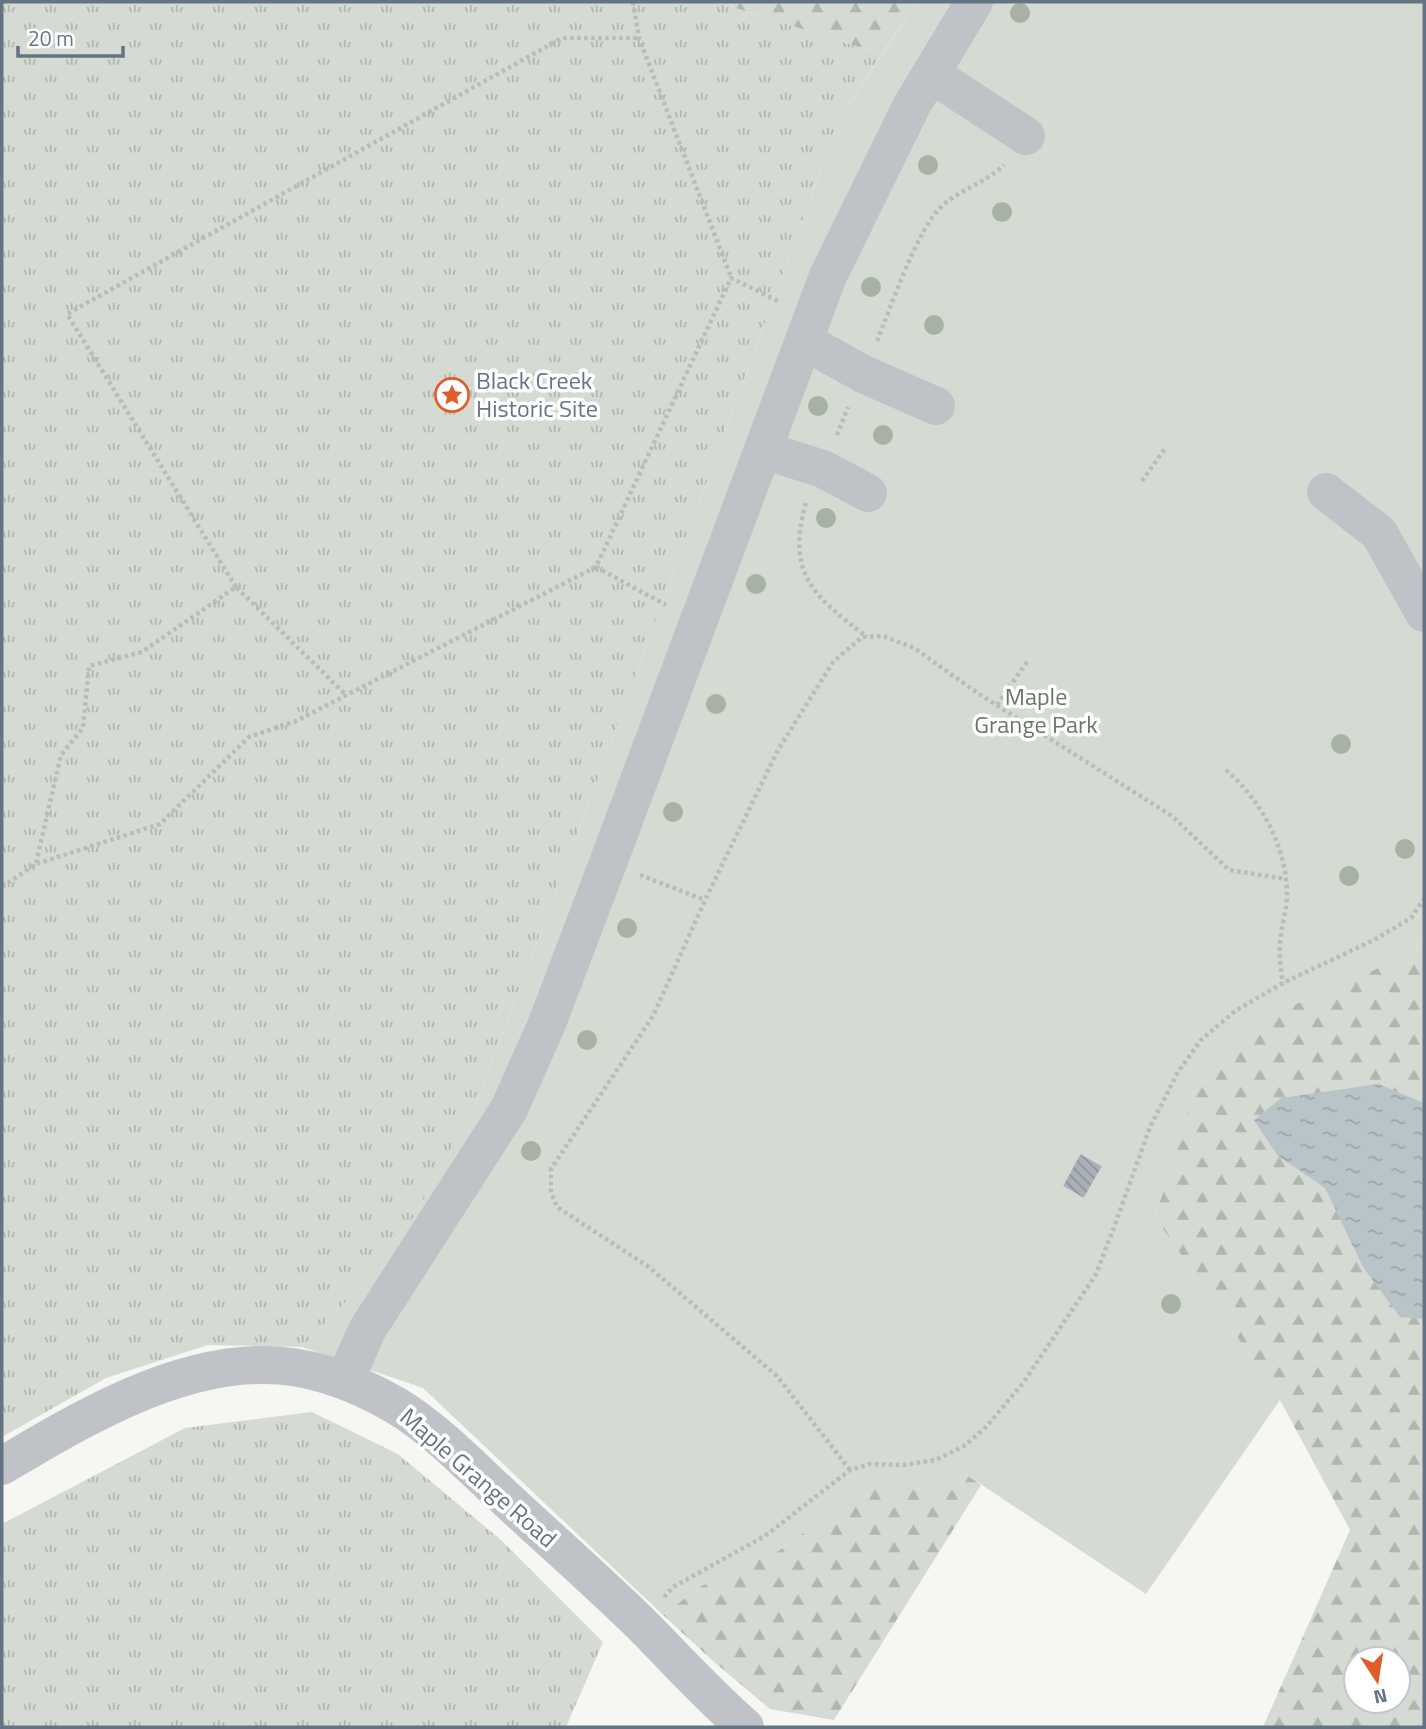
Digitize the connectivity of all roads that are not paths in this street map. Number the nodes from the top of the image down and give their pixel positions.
1 (974, 2) edge
2 (931, 74) junction
3 (1026, 136) dead end
4 (808, 329) junction
5 (936, 406) dead end
6 (763, 450) junction
7 (1326, 492) dead end
8 (868, 493) dead end
9 (1424, 613) edge
10 (345, 1380) junction
11 (2, 1466) edge
12 (745, 1727) edge

1 - 2 street
2 - 3 street
2 - 4 street
4 - 5 street
4 - 6 street
6 - 8 street
6 - 10 street
7 - 9 street
10 - 11 street, Maple Grange Road
10 - 12 street, Maple Grange Road

